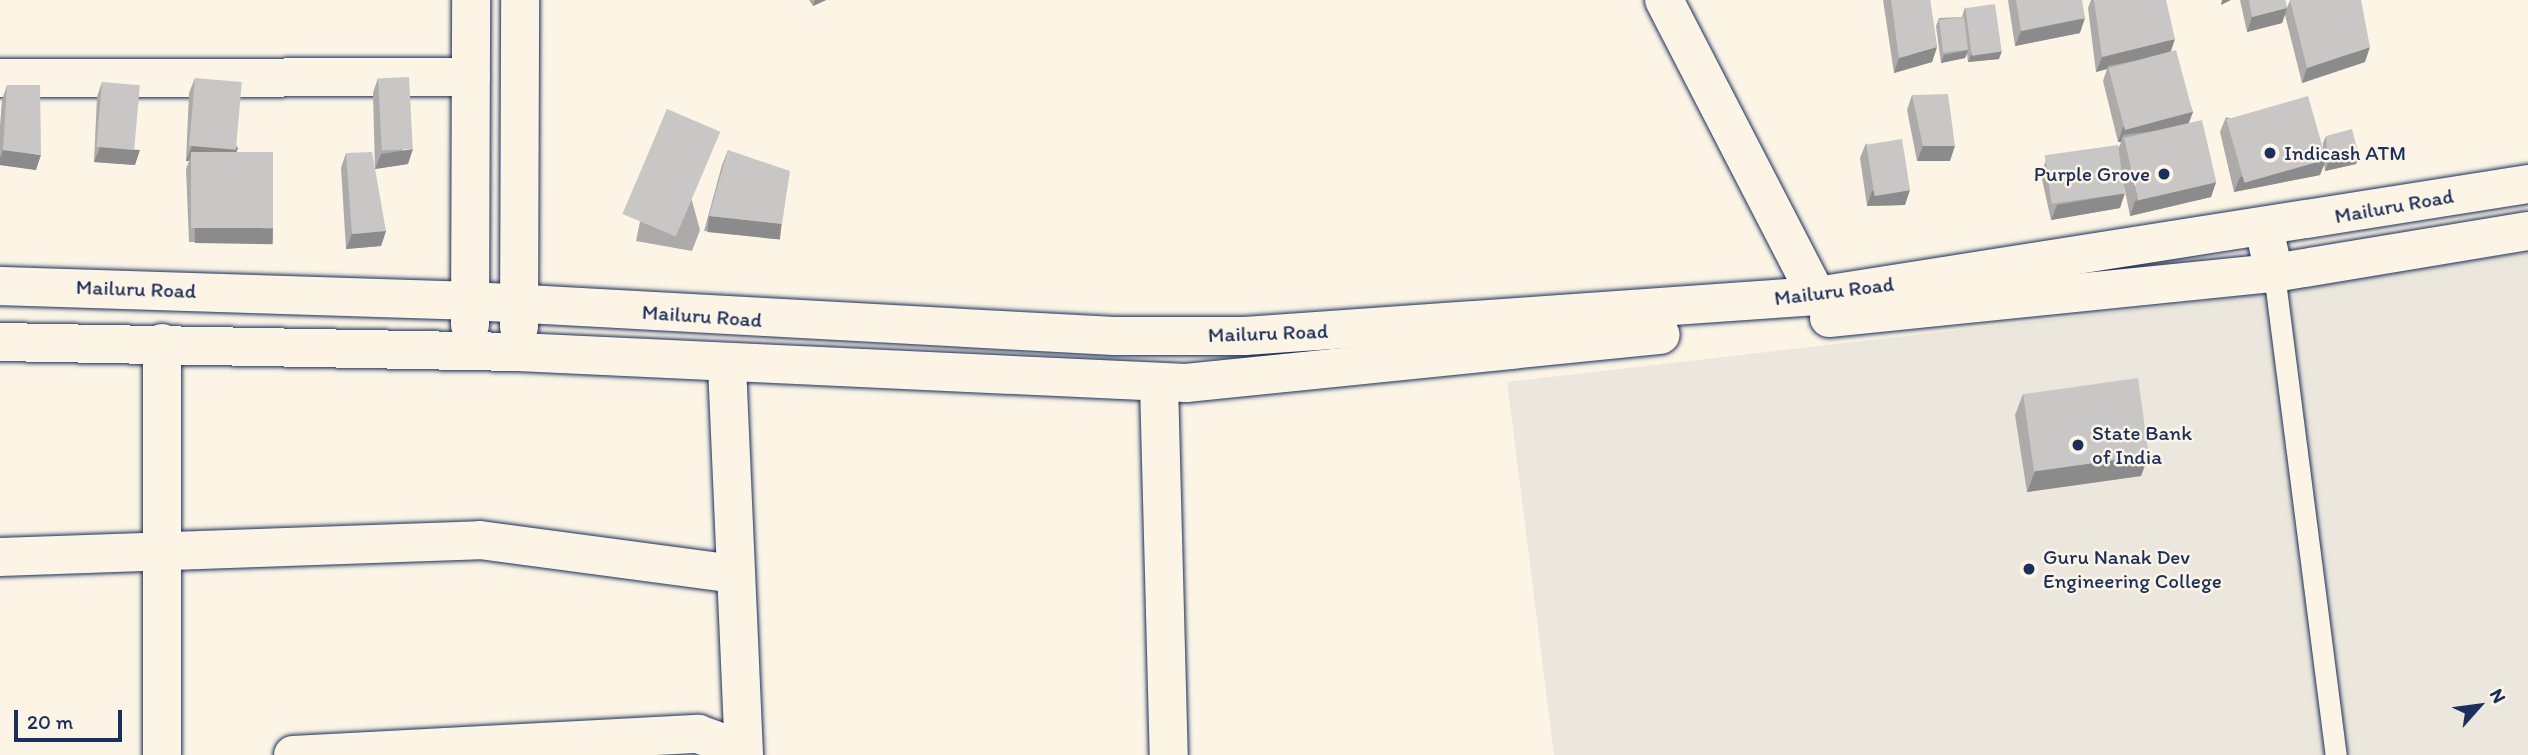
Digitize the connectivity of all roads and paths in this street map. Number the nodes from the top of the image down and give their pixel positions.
1 (471, 0) edge
2 (520, 0) edge
3 (1664, 0) edge
4 (0, 78) edge
5 (471, 78) junction
6 (2528, 184) edge
7 (2264, 228) junction
8 (2528, 231) edge
9 (2274, 273) junction
10 (0, 286) edge
11 (1816, 296) junction
12 (471, 301) junction
13 (519, 303) junction
14 (0, 342) edge
15 (162, 343) junction
16 (469, 351) junction
17 (518, 352) junction
18 (727, 365) junction
19 (1159, 384) junction
20 (163, 554) junction
21 (0, 557) edge
22 (735, 574) junction
23 (744, 752) edge
24 (162, 755) edge
25 (293, 755) edge
26 (1169, 755) edge
27 (2336, 755) edge

1 - 5 street
2 - 13 street
3 - 11 street
4 - 5 street
5 - 12 street
6 - 7 street, Mailuru Road
7 - 9 street
7 - 11 street, Mailuru Road
8 - 9 street
9 - 19 street
9 - 27 lane
10 - 12 street, Mailuru Road
11 - 13 street, Mailuru Road
12 - 13 street, Mailuru Road
12 - 16 street
13 - 17 street
14 - 15 street
15 - 16 street
15 - 20 street
16 - 17 street
17 - 18 street
18 - 19 street
18 - 22 street
19 - 26 street
20 - 21 street
20 - 22 street
20 - 24 street
22 - 23 street
23 - 25 street

